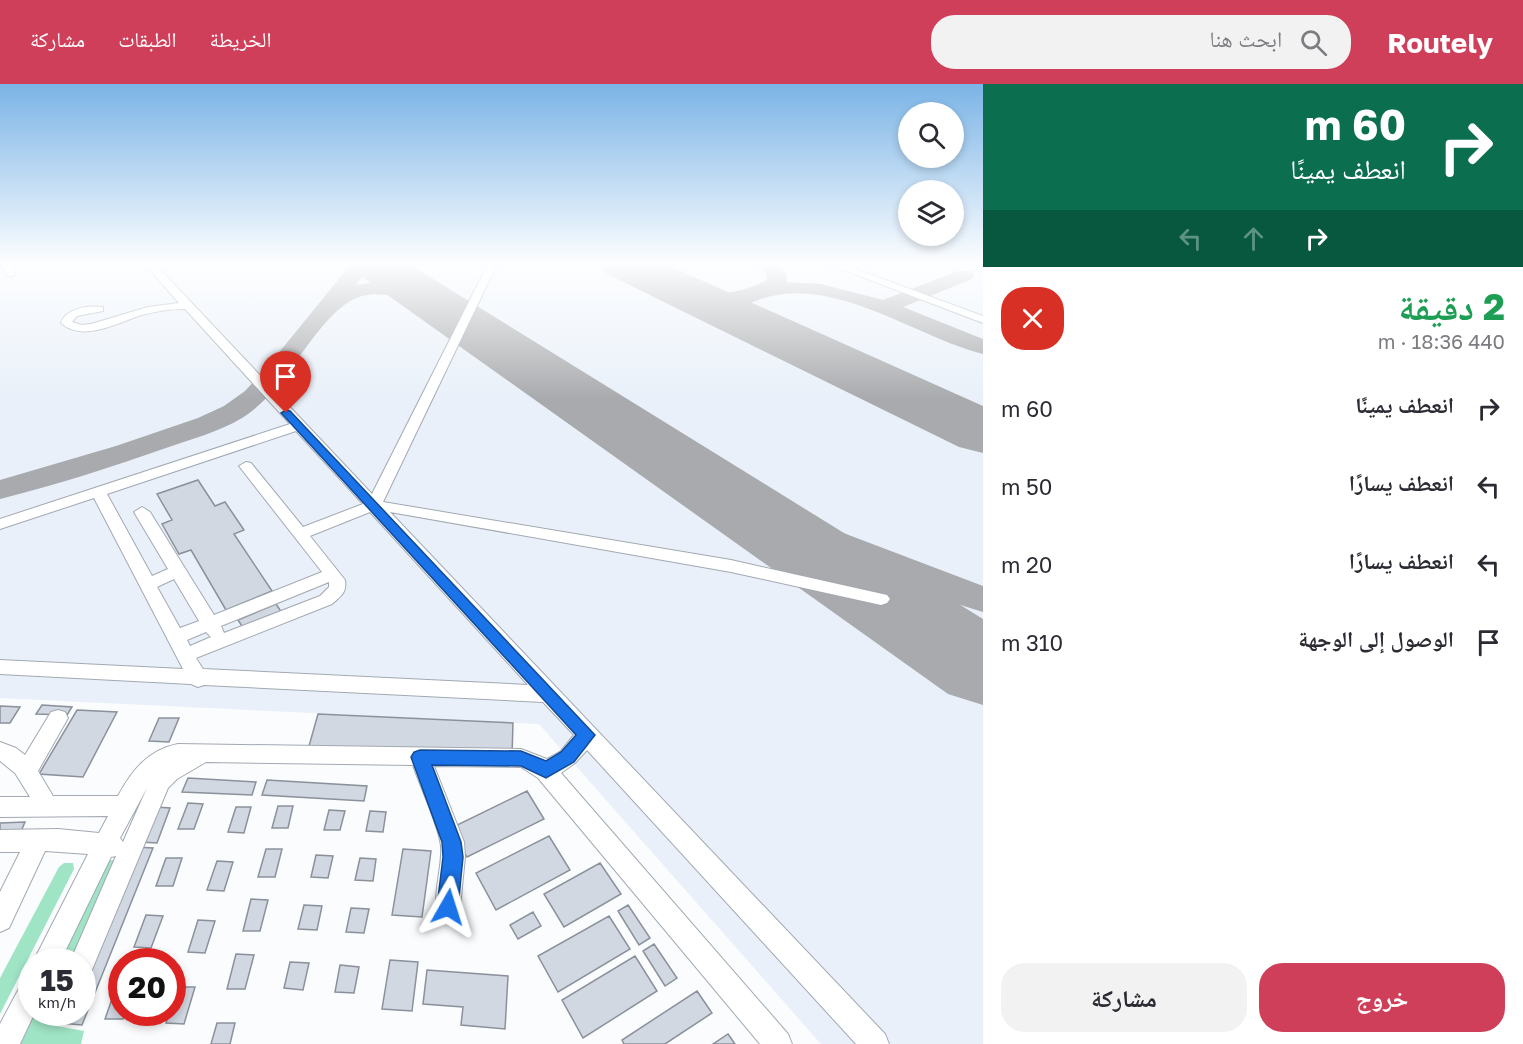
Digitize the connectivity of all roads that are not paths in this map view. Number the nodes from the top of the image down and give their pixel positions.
1 (99, 309) dead end
2 (157, 309) edge
3 (191, 309) edge
4 (471, 309) edge
5 (953, 309) edge
6 (983, 320) edge
7 (298, 426) junction
8 (246, 466) dead end
9 (98, 491) junction
10 (374, 505) junction
11 (0, 524) edge
12 (300, 534) junction
13 (122, 536) junction
14 (176, 572) junction
15 (333, 574) junction
16 (148, 584) junction
17 (881, 599) dead end
18 (209, 624) junction
19 (176, 637) junction
20 (220, 641) junction
21 (185, 655) junction
22 (0, 668) edge
23 (198, 679) junction
24 (548, 694) junction
25 (58, 718) dead end
26 (586, 735) junction
27 (0, 751) edge
28 (203, 753) junction
29 (420, 757) junction
30 (546, 771) junction
31 (26, 772) junction
32 (125, 806) junction
33 (0, 807) edge
34 (47, 807) junction
35 (38, 840) junction
36 (0, 841) edge
37 (105, 845) junction
38 (132, 848) junction
39 (448, 907) dead end
40 (0, 919) edge
41 (53, 948) edge
42 (89, 948) edge
43 (18, 1018) edge
44 (5, 1044) edge
45 (778, 1044) edge
46 (875, 1044) edge

1 - 2 lane
3 - 7 lane
4 - 10 lane
5 - 6 lane
7 - 9 lane
7 - 10 lane
8 - 12 lane
9 - 11 lane
9 - 13 lane
10 - 12 lane
10 - 17 lane
10 - 24 lane
12 - 15 lane
13 - 14 lane
13 - 16 lane
14 - 16 lane
14 - 18 lane
15 - 18 lane
15 - 20 lane
16 - 19 lane
18 - 19 lane
18 - 20 lane
19 - 21 lane
20 - 21 lane
21 - 23 lane
22 - 23 lane
23 - 24 lane
24 - 26 lane
25 - 31 lane
26 - 30 lane
26 - 46 lane
27 - 31 lane
28 - 29 lane
28 - 32 lane
28 - 38 lane
29 - 30 lane
29 - 39 lane
30 - 45 lane
31 - 34 lane
32 - 34 lane
32 - 37 lane
33 - 34 lane
35 - 36 lane
35 - 37 lane
35 - 40 lane
37 - 38 lane
37 - 41 lane
38 - 42 lane
43 - 44 lane

